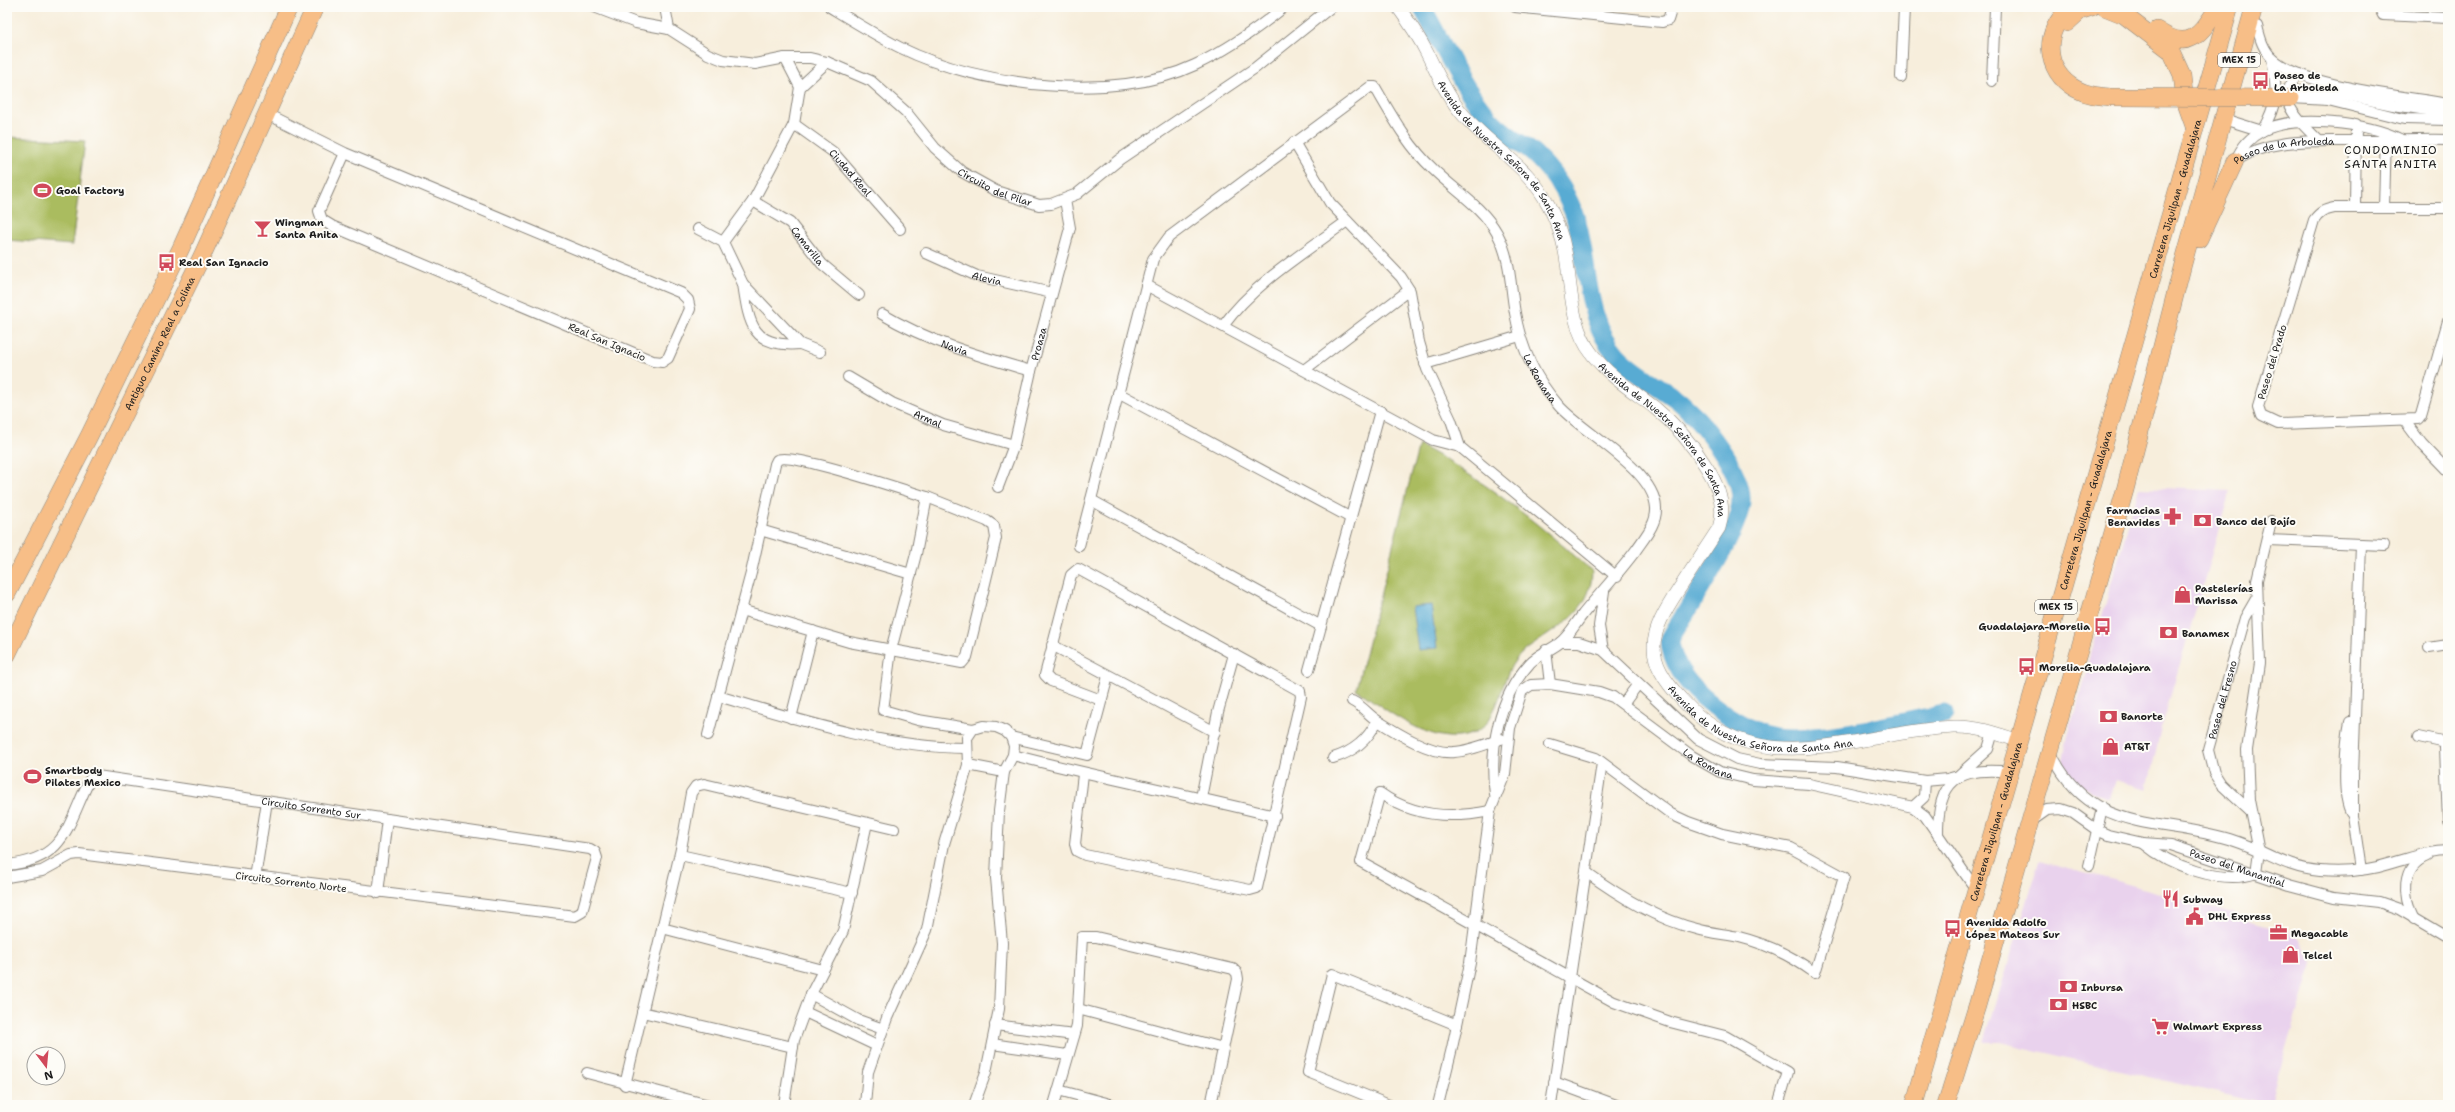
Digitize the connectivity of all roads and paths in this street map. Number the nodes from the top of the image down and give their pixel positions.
1 (289, 7) edge
2 (315, 7) edge
3 (594, 7) edge
4 (665, 7) edge
5 (830, 7) edge
6 (1284, 7) edge
7 (1331, 7) edge
8 (1398, 7) edge
9 (1515, 7) edge
10 (1672, 7) edge
11 (1904, 7) edge
12 (1995, 7) edge
13 (2072, 7) edge
14 (2092, 7) edge
15 (2104, 7) edge
16 (2127, 7) edge
17 (2219, 7) edge
18 (2230, 7) edge
19 (2254, 7) edge
20 (2263, 7) edge
21 (2379, 7) edge
22 (2448, 18) edge
23 (2257, 26) junction
24 (669, 29) junction
25 (785, 58) junction
26 (2272, 58) junction
27 (827, 62) junction
28 (2300, 74) junction
29 (1901, 77) dead end
30 (1992, 81) dead end
31 (800, 87) junction
32 (2111, 93) junction
33 (2291, 94) junction
34 (2448, 104) edge
35 (2200, 109) junction
36 (2448, 113) edge
37 (267, 114) junction
38 (2448, 120) edge
39 (2230, 121) junction
40 (2302, 123) junction
41 (794, 124) junction
42 (2356, 124) junction
43 (2194, 129) junction
44 (2262, 131) junction
45 (2386, 136) junction
46 (2318, 140) junction
47 (2448, 140) edge
48 (2356, 141) junction
49 (1294, 142) junction
50 (2218, 144) junction
51 (345, 153) junction
52 (2235, 161) junction
53 (1066, 200) junction
54 (753, 201) junction
55 (2355, 208) junction
56 (2384, 208) junction
57 (2448, 208) edge
58 (1347, 221) junction
59 (900, 229) dead end
60 (698, 230) dead end
61 (723, 242) junction
62 (926, 253) dead end
63 (2183, 264) junction
64 (743, 284) junction
65 (1146, 285) junction
66 (1409, 290) junction
67 (1052, 293) junction
68 (859, 295) dead end
69 (882, 314) dead end
70 (2448, 321) edge
71 (1223, 326) junction
72 (1520, 336) junction
73 (800, 344) junction
74 (820, 352) dead end
75 (1426, 364) junction
76 (1304, 370) junction
77 (1031, 371) junction
78 (848, 377) dead end
79 (1118, 393) junction
80 (1380, 411) junction
81 (2404, 420) junction
82 (1014, 445) junction
83 (1460, 447) junction
84 (2448, 470) edge
85 (998, 487) dead end
86 (927, 497) junction
87 (1091, 500) junction
88 (1351, 518) junction
89 (2271, 521) dead end
90 (760, 530) junction
91 (2266, 540) junction
92 (2361, 544) junction
93 (2384, 545) dead end
94 (1080, 546) dead end
95 (911, 574) junction
96 (1617, 577) junction
97 (1604, 591) junction
98 (7, 594) edge
99 (2256, 599) junction
100 (741, 610) junction
101 (1321, 626) junction
102 (813, 631) junction
103 (1561, 642) junction
104 (1052, 645) junction
105 (2448, 645) edge
106 (2429, 648) dead end
107 (891, 650) junction
108 (1546, 650) junction
109 (1603, 650) junction
110 (1234, 654) junction
111 (7, 655) edge
112 (1309, 670) dead end
113 (1108, 676) junction
114 (1550, 684) junction
115 (1638, 684) junction
116 (718, 696) junction
117 (1101, 700) junction
118 (1352, 701) dead end
119 (1624, 703) junction
120 (791, 718) junction
121 (1377, 721) junction
122 (973, 729) junction
123 (1214, 732) junction
124 (1993, 732) junction
125 (708, 735) dead end
126 (1011, 737) junction
127 (1508, 737) junction
128 (2419, 737) dead end
129 (1496, 740) junction
130 (2019, 741) junction
131 (2447, 742) edge
132 (1550, 744) dead end
133 (966, 748) junction
134 (2050, 751) junction
135 (1013, 755) junction
136 (1333, 758) dead end
137 (1602, 763) junction
138 (968, 765) junction
139 (1004, 772) junction
140 (2010, 772) junction
141 (1084, 774) junction
142 (1958, 776) junction
143 (1925, 781) junction
144 (1495, 794) junction
145 (1201, 798) junction
146 (267, 801) junction
147 (1913, 807) junction
148 (2102, 808) junction
149 (1490, 811) junction
150 (2251, 812) junction
151 (1275, 816) junction
152 (387, 819) junction
153 (2448, 820) edge
154 (2029, 822) junction
155 (867, 823) junction
156 (894, 829) dead end
157 (2097, 830) junction
158 (1938, 835) junction
159 (2143, 843) junction
160 (2259, 851) junction
161 (2443, 851) edge
162 (680, 855) junction
163 (7, 865) edge
164 (2089, 866) dead end
165 (2361, 870) junction
166 (1586, 872) junction
167 (2256, 873) junction
168 (7, 877) edge
169 (255, 878) junction
170 (1977, 891) junction
171 (378, 893) junction
172 (852, 893) junction
173 (579, 915) joint
174 (2415, 919) junction
175 (1474, 925) junction
176 (662, 928) junction
177 (2448, 938) edge
178 (823, 970) junction
179 (1570, 978) junction
180 (811, 994) junction
181 (1078, 1009) junction
182 (642, 1012) junction
183 (805, 1012) junction
184 (995, 1025) junction
185 (1457, 1025) junction
186 (883, 1029) junction
187 (1074, 1035) junction
188 (992, 1044) junction
189 (877, 1046) junction
190 (793, 1047) junction
191 (1224, 1048) junction
192 (1067, 1055) junction
193 (587, 1073) dead end
194 (1554, 1082) junction
195 (625, 1085) junction
196 (1058, 1090) junction
197 (709, 1105) edge
198 (784, 1105) edge
199 (865, 1105) edge
200 (974, 1105) edge
201 (1054, 1105) edge
202 (1114, 1105) edge
203 (1211, 1105) edge
204 (1389, 1105) edge
205 (1438, 1105) edge
206 (1551, 1105) edge
207 (1616, 1105) edge
208 (1778, 1105) edge
209 (1914, 1105) edge
210 (1946, 1105) edge

1 - 98 main road
2 - 37 main road, Antiguo Camino Real a Colima
3 - 24 street
4 - 24 street
5 - 6 street
7 - 53 street, Circuito del Pilar
8 - 124 street, Avenida de Nuestra Señora de Santa Ana
9 - 10 street
11 - 29 street
12 - 30 street
13 - 32 main road
14 - 32 main road
15 - 43 main road
16 - 17 main road
17 - 35 main road
18 - 35 main road, Carretera Jiquilpan - Guadalajara / MEX 15
19 - 50 main road, MEX 15
20 - 23 main road
21 - 22 street
23 - 26 street, Paseo de la Arboleda
23 - 39 main road
24 - 25 street, Circuito del Pilar
25 - 27 street, Circuito del Pilar
25 - 31 street
26 - 28 street, Paseo de la Arboleda
26 - 44 street, Paseo de la Arboleda
27 - 31 street
27 - 53 street, Circuito del Pilar
28 - 34 street, Paseo de la Arboleda
28 - 40 street
31 - 41 street
32 - 33 main road, bridge
33 - 36 street
33 - 38 street
35 - 43 main road, Carretera Jiquilpan - Guadalajara / MEX 15
37 - 51 street, Real San Ignacio
37 - 111 main road, Antiguo Camino Real a Colima
39 - 44 street
39 - 50 main road
40 - 42 street, Paseo de la Arboleda
40 - 44 street, Paseo de la Arboleda
40 - 46 street
41 - 54 street
41 - 59 street, Ciudad Real
42 - 45 street, Paseo de la Arboleda
42 - 48 street
43 - 130 main road, Carretera Jiquilpan - Guadalajara / MEX 15
44 - 52 street, Paseo de la Arboleda
45 - 47 street, Paseo de la Arboleda
45 - 48 street, Paseo de la Arboleda
45 - 56 street
46 - 48 street, Paseo de la Arboleda
46 - 52 street, Paseo de la Arboleda
48 - 55 street
49 - 58 street
49 - 65 street
49 - 72 street, La Romana
50 - 63 main road, MEX 15
51 - 51 street, Real San Ignacio
52 - 63 main road
53 - 67 street, Proaza
54 - 61 street
54 - 68 street, Camarilla
55 - 56 street, Paseo del Prado
55 - 81 street, Paseo del Prado
56 - 57 street, Paseo del Prado
58 - 66 street
58 - 71 street
60 - 61 street
61 - 64 street
62 - 67 street, Alevia
63 - 134 main road, MEX 15
64 - 73 street
64 - 73 street
65 - 71 street
65 - 79 street
66 - 75 street
66 - 76 street
67 - 77 street, Proaza
69 - 77 street, Navia
70 - 81 street, Paseo del Prado
71 - 76 street
72 - 75 street
72 - 96 street, La Romana
73 - 74 street
75 - 83 street
76 - 80 street
77 - 82 street, Proaza
78 - 82 street, Armal
79 - 87 street
79 - 88 street
80 - 83 street
80 - 88 street
81 - 84 street
82 - 85 street, Proaza
83 - 96 street
86 - 90 street
86 - 95 street
86 - 107 street
87 - 94 street
87 - 101 street
88 - 101 street
89 - 91 street, Paseo del Fresno
90 - 95 street
90 - 100 street
91 - 92 street
91 - 99 street, Paseo del Fresno
92 - 93 street
92 - 165 street
95 - 107 street
96 - 97 street, La Romana
97 - 103 street, La Romana
97 - 109 street
99 - 150 street, Paseo del Fresno
99 - 150 street, Paseo del Fresno
100 - 102 street
100 - 116 street
101 - 112 street
102 - 107 street
102 - 120 street
103 - 108 street, La Romana
103 - 109 street, La Romana
104 - 110 street
104 - 113 street
104 - 117 street
105 - 106 street
107 - 122 street
108 - 114 street
108 - 129 street, La Romana
109 - 115 street, La Romana
110 - 123 street
110 - 151 street
113 - 117 street
113 - 123 street
114 - 119 street, La Romana
114 - 127 street, La Romana
115 - 119 street
115 - 143 street, La Romana
116 - 120 street
116 - 125 street
117 - 126 street
118 - 121 street
119 - 147 street, La Romana
120 - 133 street
121 - 129 street
121 - 136 street
122 - 126 street
122 - 133 street
123 - 145 street
124 - 130 street, Avenida de Nuestra Señora de Santa Ana
124 - 142 street
126 - 135 street
127 - 129 street
127 - 144 street
128 - 131 street
129 - 144 street, La Romana
130 - 140 main road, Carretera Jiquilpan - Guadalajara / MEX 15
131 - 153 street
132 - 137 street
133 - 138 street
134 - 148 street, Paseo del Manantial
134 - 154 main road, MEX 15
135 - 139 street
135 - 141 street
137 - 166 street
137 - 166 street
138 - 139 street
138 - 186 street
139 - 184 street
140 - 142 street, La Romana
140 - 170 main road, Carretera Jiquilpan - Guadalajara / MEX 15
141 - 145 street
141 - 151 street
142 - 143 street, La Romana
142 - 158 street
143 - 147 street
144 - 149 street
145 - 151 street
146 - 152 street, Circuito Sorrento Sur
146 - 163 street, Circuito Sorrento Sur
146 - 169 street
147 - 158 street, La Romana
148 - 157 street
148 - 160 street, Paseo del Manantial
149 - 175 street
149 - 175 street
150 - 160 street, Paseo del Fresno
152 - 171 street
152 - 173 street, Circuito Sorrento Sur
154 - 157 street, Paseo del Manantial
154 - 210 main road, MEX 15
155 - 156 street
155 - 162 street
155 - 172 street
157 - 159 street, Paseo del Manantial
157 - 164 street
158 - 170 street, La Romana
159 - 167 street, Paseo del Manantial
159 - 167 street
160 - 165 street, Paseo del Manantial
160 - 167 street, Paseo del Fresno
161 - 165 street, Paseo del Manantial
161 - 174 street
162 - 172 street
162 - 176 street
166 - 179 street
167 - 174 street, Paseo del Manantial
168 - 169 street, Circuito Sorrento Norte
169 - 171 street, Circuito Sorrento Norte
170 - 209 main road, Carretera Jiquilpan - Guadalajara / MEX 15
171 - 173 street, Circuito Sorrento Norte
172 - 178 street
174 - 177 street, Paseo del Manantial
175 - 179 street
175 - 185 street
176 - 178 street
176 - 182 street
178 - 180 street
179 - 194 street
179 - 208 street
180 - 183 street
180 - 186 street
181 - 187 street
181 - 191 street
181 - 191 street
182 - 190 street
182 - 195 street
183 - 189 street
183 - 190 street
184 - 187 street
184 - 188 street
185 - 204 street
185 - 205 street
186 - 189 street
187 - 192 street
188 - 192 street
188 - 200 street
189 - 199 street
190 - 198 street
191 - 203 street
192 - 196 street
193 - 195 street
194 - 206 street
194 - 207 street
195 - 197 street
196 - 201 street
196 - 202 street

